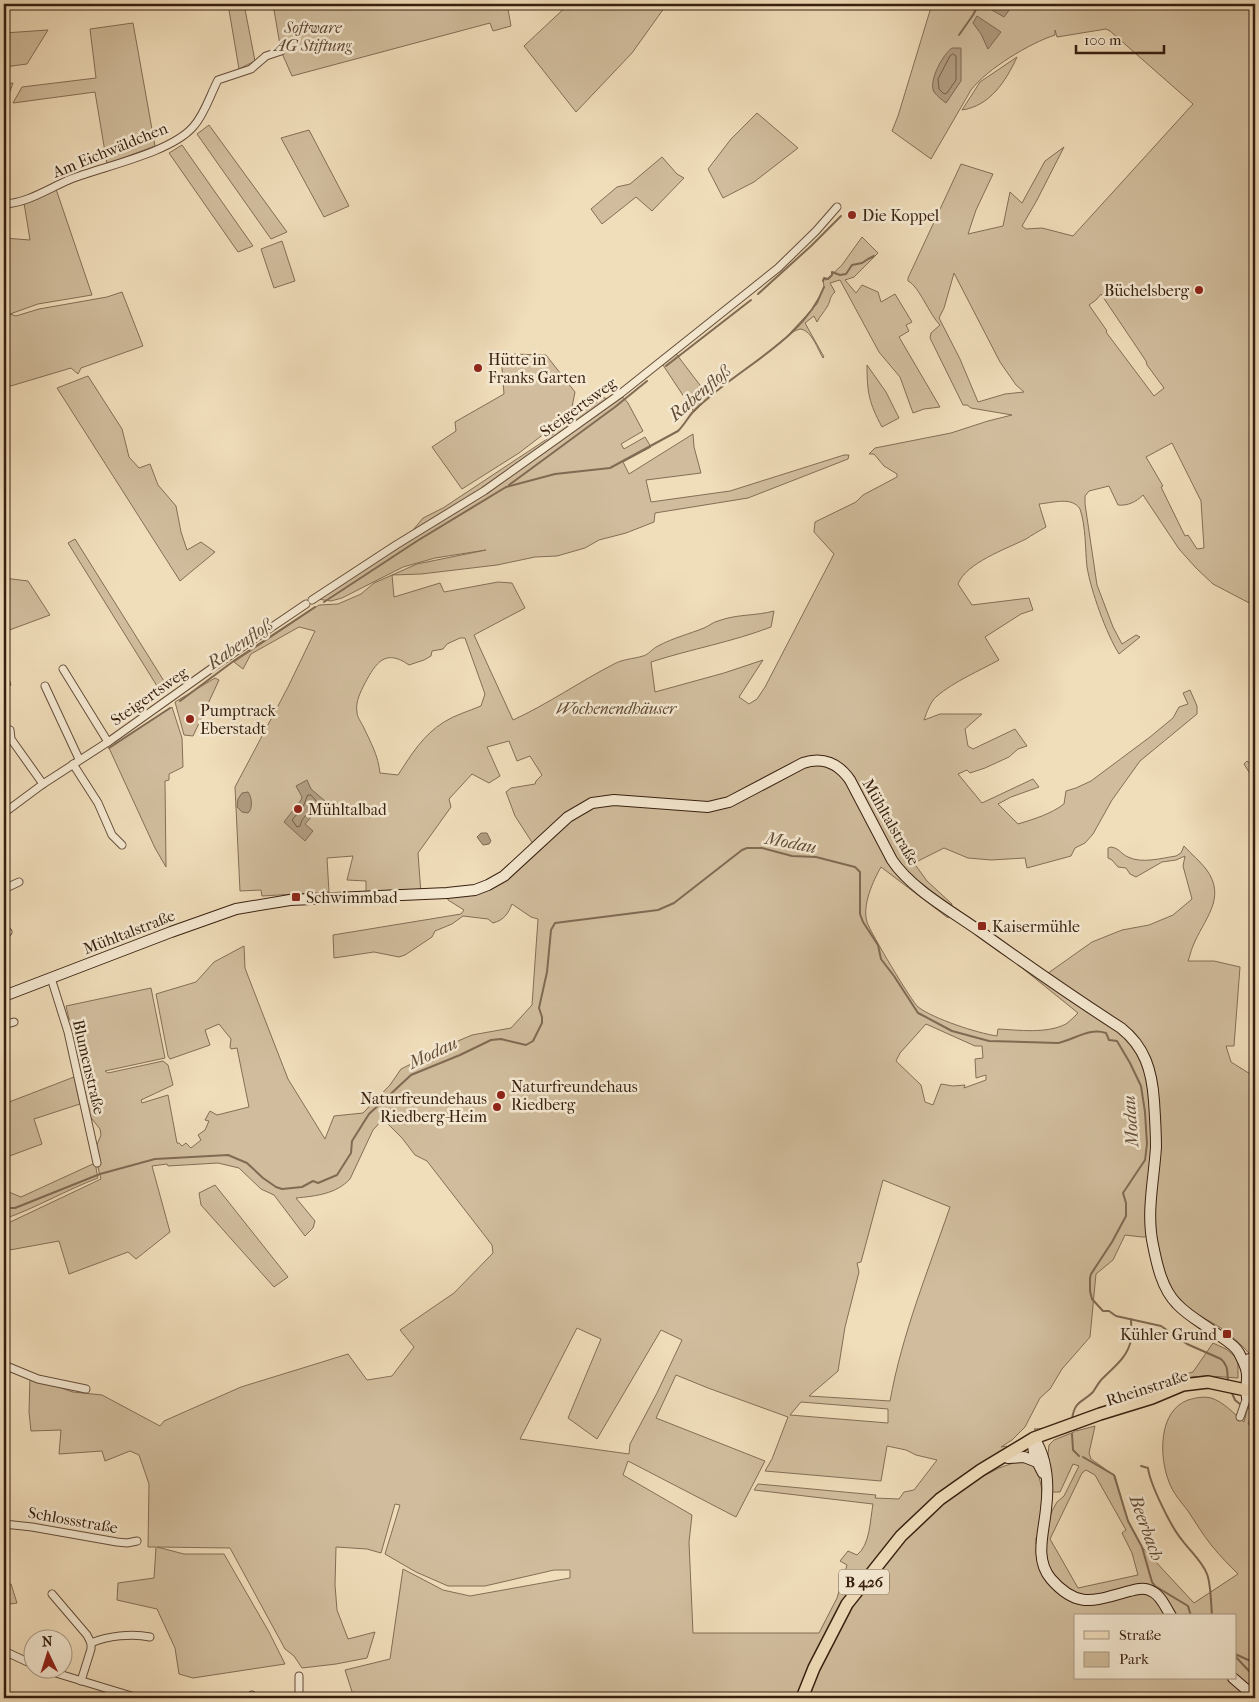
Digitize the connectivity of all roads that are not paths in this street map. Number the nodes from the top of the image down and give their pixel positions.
1 (281, 51) dead end
2 (4, 204) edge
3 (837, 207) dead end
4 (63, 669) dead end
5 (45, 686) dead end
6 (10, 730) dead end
7 (108, 742) junction
8 (76, 762) junction
9 (43, 784) junction
10 (4, 813) edge
11 (122, 845) dead end
12 (18, 882) dead end
13 (4, 889) edge
14 (51, 978) junction
15 (4, 996) edge
16 (14, 1022) dead end
17 (4, 1025) edge
18 (97, 1162) dead end
19 (4, 1365) edge
20 (86, 1389) dead end
21 (1243, 1393) edge
22 (1242, 1414) dead end
23 (1093, 1420) junction
24 (1034, 1443) junction
25 (1008, 1458) junction
26 (1037, 1462) junction
27 (973, 1476) junction
28 (1046, 1481) junction
29 (4, 1524) edge
30 (137, 1541) dead end
31 (52, 1594) dead end
32 (1170, 1614) edge
33 (150, 1637) dead end
34 (91, 1643) junction
35 (4, 1651) edge
36 (22, 1659) edge
37 (299, 1676) dead end
38 (72, 1678) edge
39 (1235, 1680) edge
40 (81, 1681) junction
41 (1255, 1697) edge
42 (138, 1698) edge
43 (250, 1698) edge
44 (257, 1698) edge
45 (299, 1698) edge
46 (802, 1698) edge

1 - 2 street, Am Eichwäldchen
3 - 7 street, Steigertsweg
4 - 7 street, Steigertsweg
5 - 8 street
6 - 9 street
7 - 8 street, Steigertsweg
8 - 9 street, Steigertsweg
8 - 11 street
9 - 10 street, Steigertsweg
12 - 13 street
14 - 15 street, Mühltalstraße
14 - 18 street, Blumenstraße
14 - 21 street, Mühltalstraße
16 - 17 street
19 - 20 street
21 - 22 street
21 - 23 main road, Rheinstraße / B 426
21 - 23 main road, Rheinstraße / B 426
23 - 24 main road, B 426
24 - 25 main road, B 426
24 - 26 street
24 - 27 main road, B 426
24 - 28 street
25 - 26 street
25 - 27 main road, B 426
26 - 28 street
27 - 46 main road, B 426
28 - 32 street
29 - 30 street, Schlossstraße
31 - 34 street
33 - 34 street
34 - 40 street
35 - 36 street
37 - 45 street
38 - 40 street
39 - 41 street
40 - 42 street
43 - 44 street

